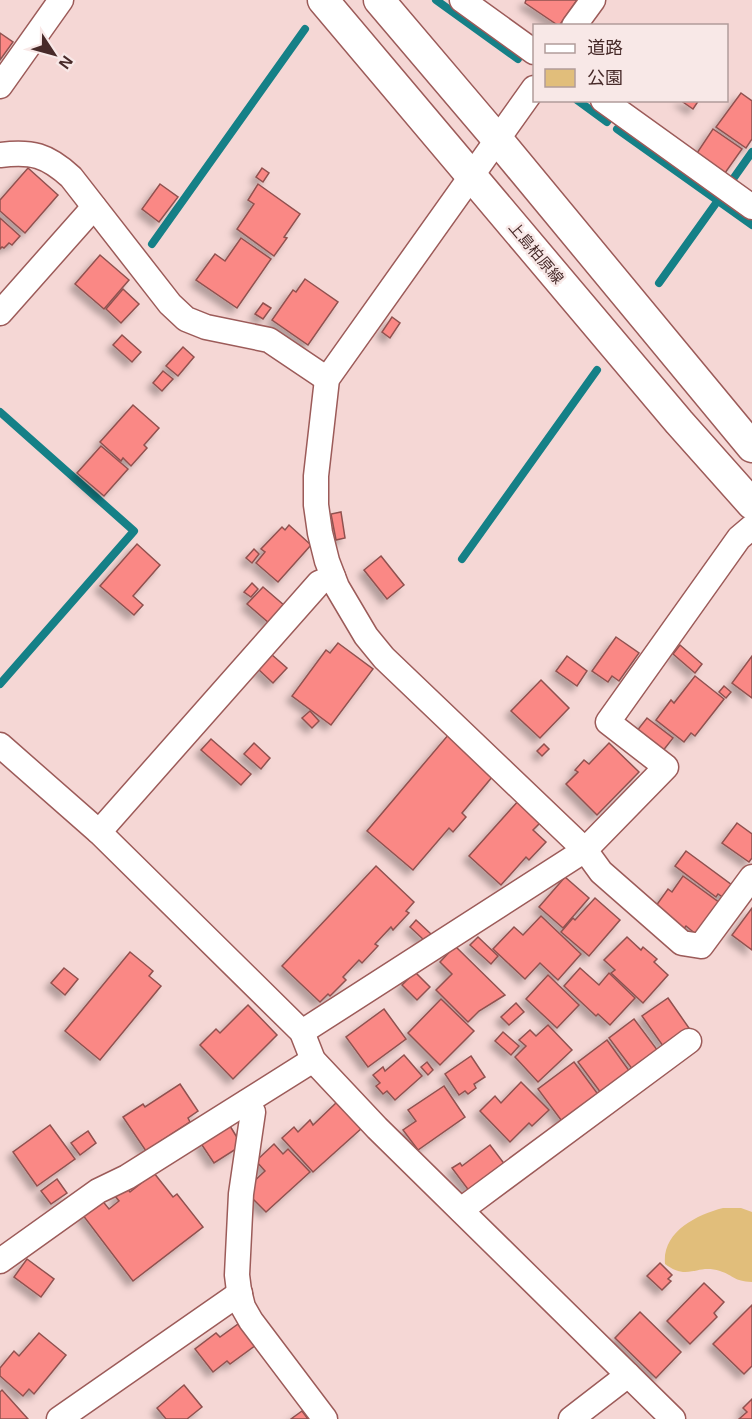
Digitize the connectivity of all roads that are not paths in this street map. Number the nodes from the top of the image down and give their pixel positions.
1 (61, 0) edge
2 (323, 0) edge
3 (379, 0) edge
4 (462, 0) edge
5 (593, 0) edge
6 (575, 24) edge
7 (533, 51) edge
8 (0, 86) edge
9 (533, 89) edge
10 (606, 102) edge
11 (498, 140) junction
12 (0, 155) edge
13 (472, 176) junction
14 (94, 207) junction
15 (752, 207) edge
16 (0, 313) edge
17 (327, 379) junction
18 (752, 447) edge
19 (752, 504) edge
20 (752, 527) edge
21 (333, 577) junction
22 (0, 745) edge
23 (99, 832) junction
24 (585, 850) junction
25 (752, 877) edge
26 (302, 1032) junction
27 (689, 1041) dead end
28 (314, 1060) junction
29 (247, 1102) junction
30 (461, 1210) junction
31 (0, 1261) edge
32 (240, 1293) junction
33 (628, 1375) junction
34 (59, 1419) edge
35 (325, 1419) edge
36 (572, 1419) edge
37 (673, 1419) edge

1 - 8 street
2 - 13 street, 上島柏原線
3 - 11 street
4 - 7 street
5 - 6 street
9 - 11 street
10 - 15 street
11 - 13 street
11 - 18 street
12 - 14 street
13 - 17 street
13 - 19 street, 上島柏原線
14 - 16 street
14 - 17 street
17 - 21 street
20 - 24 street
21 - 23 street
21 - 24 street
22 - 23 street
23 - 26 street
24 - 25 street
24 - 26 street
26 - 28 street
27 - 30 street
28 - 29 street
28 - 30 street
29 - 31 street
29 - 32 street
30 - 33 street
32 - 34 street
32 - 35 street
33 - 36 street
33 - 37 street

